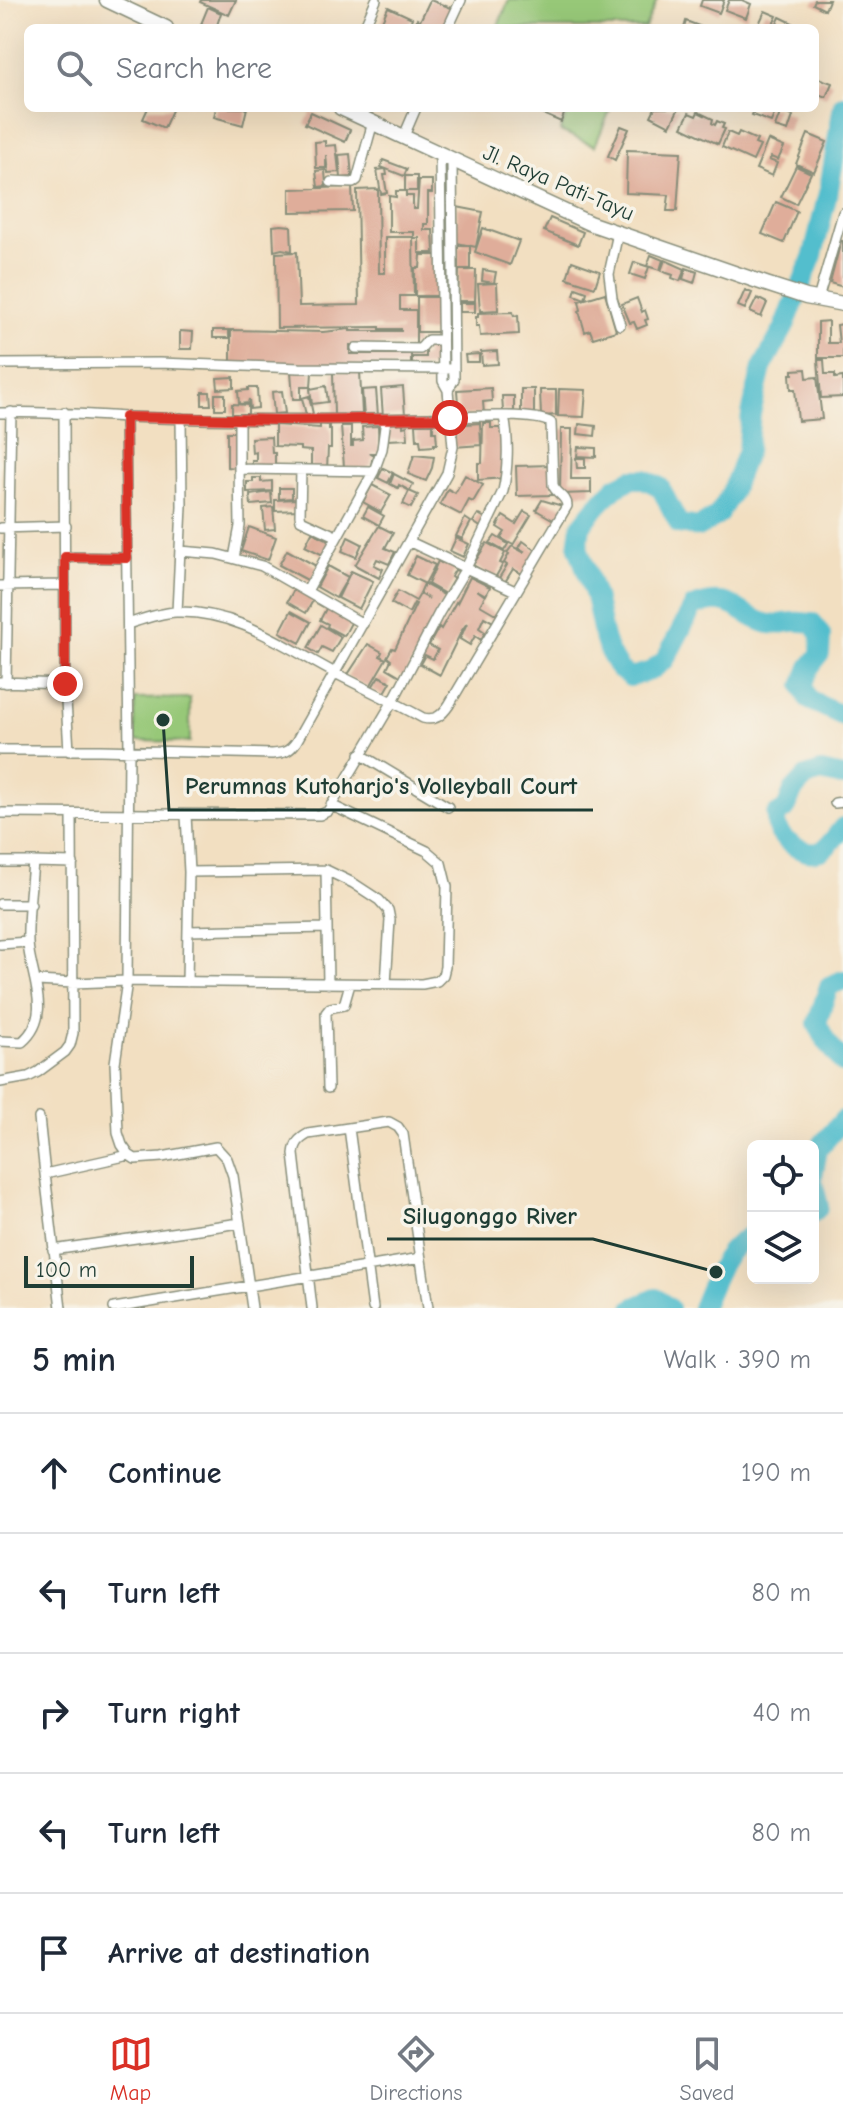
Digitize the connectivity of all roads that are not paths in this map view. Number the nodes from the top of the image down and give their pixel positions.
1 (107, 0) edge
2 (376, 0) edge
3 (461, 0) edge
4 (158, 24) edge
5 (366, 24) edge
6 (450, 24) edge
7 (350, 112) edge
8 (414, 112) edge
9 (373, 122) junction
10 (404, 136) junction
11 (446, 157) junction
12 (331, 182) dead end
13 (843, 213) edge
14 (618, 233) junction
15 (812, 298) junction
16 (843, 304) edge
17 (620, 325) dead end
18 (447, 326) junction
19 (442, 340) junction
20 (356, 348) dead end
21 (0, 364) edge
22 (448, 368) junction
23 (64, 412) junction
24 (5, 413) edge
25 (125, 417) junction
26 (504, 417) junction
27 (181, 418) junction
28 (450, 418) junction
29 (239, 419) junction
30 (386, 419) junction
31 (239, 469) junction
32 (301, 470) junction
33 (374, 471) junction
34 (66, 526) junction
35 (4, 528) edge
36 (336, 536) junction
37 (410, 542) junction
38 (180, 551) junction
39 (65, 557) junction
40 (127, 558) junction
41 (234, 558) junction
42 (466, 568) junction
43 (65, 585) junction
44 (4, 586) edge
45 (307, 591) junction
46 (515, 591) junction
47 (177, 612) junction
48 (128, 624) junction
49 (363, 624) junction
50 (335, 673) junction
51 (3, 682) edge
52 (65, 684) junction
53 (393, 701) junction
54 (0, 750) edge
55 (129, 750) junction
56 (69, 751) junction
57 (360, 754) junction
58 (331, 805) junction
59 (448, 807) dead end
60 (0, 813) edge
61 (72, 814) junction
62 (127, 814) junction
63 (186, 815) junction
64 (0, 862) edge
65 (33, 862) junction
66 (73, 863) junction
67 (326, 870) junction
68 (189, 872) junction
69 (0, 904) edge
70 (31, 904) junction
71 (327, 928) junction
72 (188, 931) junction
73 (28, 942) junction
74 (0, 944) edge
75 (37, 981) junction
76 (127, 981) junction
77 (187, 982) junction
78 (73, 983) junction
79 (328, 984) junction
80 (350, 984) junction
81 (386, 984) junction
82 (0, 1041) edge
83 (0, 1082) edge
84 (328, 1088) dead end
85 (39, 1118) dead end
86 (349, 1128) junction
87 (129, 1155) junction
88 (45, 1174) junction
89 (240, 1223) junction
90 (53, 1250) junction
91 (421, 1258) junction
92 (367, 1267) junction
93 (308, 1277) junction
94 (249, 1287) junction
95 (187, 1297) junction
96 (61, 1308) edge
97 (114, 1308) edge
98 (188, 1308) edge
99 (252, 1308) edge
100 (312, 1308) edge
101 (373, 1308) edge
102 (428, 1308) edge

1 - 4 main road
2 - 5 street
3 - 6 street
7 - 9 main road, Jl. Raya Pati-Tayu
8 - 10 street
9 - 10 main road, Jl. Raya Pati-Tayu
9 - 12 street
10 - 11 main road, Jl. Raya Pati-Tayu
11 - 14 main road, Jl. Raya Pati-Tayu
11 - 18 street
13 - 15 street
14 - 15 main road, Jl. Raya Pati-Tayu
14 - 17 street
15 - 16 main road
18 - 19 street
18 - 22 street
19 - 20 street
19 - 22 street
21 - 22 street
22 - 28 street
23 - 24 street
23 - 25 street
23 - 34 street
24 - 35 street
25 - 27 street
25 - 40 street
26 - 28 street
26 - 42 street
26 - 46 street
27 - 29 street
27 - 38 street
28 - 30 street
28 - 37 street
29 - 30 street
29 - 31 street
30 - 33 street
31 - 32 street
31 - 41 street
32 - 33 street
32 - 36 street
33 - 36 street
34 - 35 street
34 - 39 street
35 - 44 street
36 - 45 street
37 - 42 street
37 - 49 street
38 - 41 street
38 - 47 street
39 - 40 street
39 - 43 street
40 - 48 street
41 - 45 street
42 - 46 street
42 - 53 street
43 - 44 street
43 - 52 street
44 - 51 street
45 - 49 street
46 - 53 street
47 - 48 street
47 - 50 street
48 - 55 street
49 - 50 street
50 - 53 street
50 - 55 street
51 - 52 street
52 - 56 street
53 - 57 street
54 - 56 street
55 - 56 street
55 - 62 street
57 - 58 street
57 - 59 street
58 - 63 street
58 - 81 street
60 - 61 street
61 - 62 street
61 - 66 street
62 - 63 street
62 - 76 street
63 - 68 street
64 - 65 street
65 - 66 street
65 - 70 street
66 - 78 street
67 - 68 street
67 - 71 street
67 - 81 street
68 - 72 street
69 - 70 street
70 - 73 street
71 - 72 street
71 - 79 street
72 - 77 street
73 - 74 street
73 - 75 street
75 - 78 street
75 - 82 street
76 - 77 street
76 - 78 street
76 - 87 street
77 - 79 street
78 - 83 street
79 - 80 street
80 - 81 street
80 - 84 street
85 - 88 street
86 - 91 street
86 - 92 street
86 - 93 street
87 - 88 street
87 - 89 street
88 - 90 street
89 - 90 street
89 - 94 street
90 - 96 street
91 - 92 street
91 - 102 street
92 - 93 street
92 - 101 street
93 - 94 street
93 - 100 street
94 - 95 street
94 - 99 street
95 - 97 street
95 - 98 street

